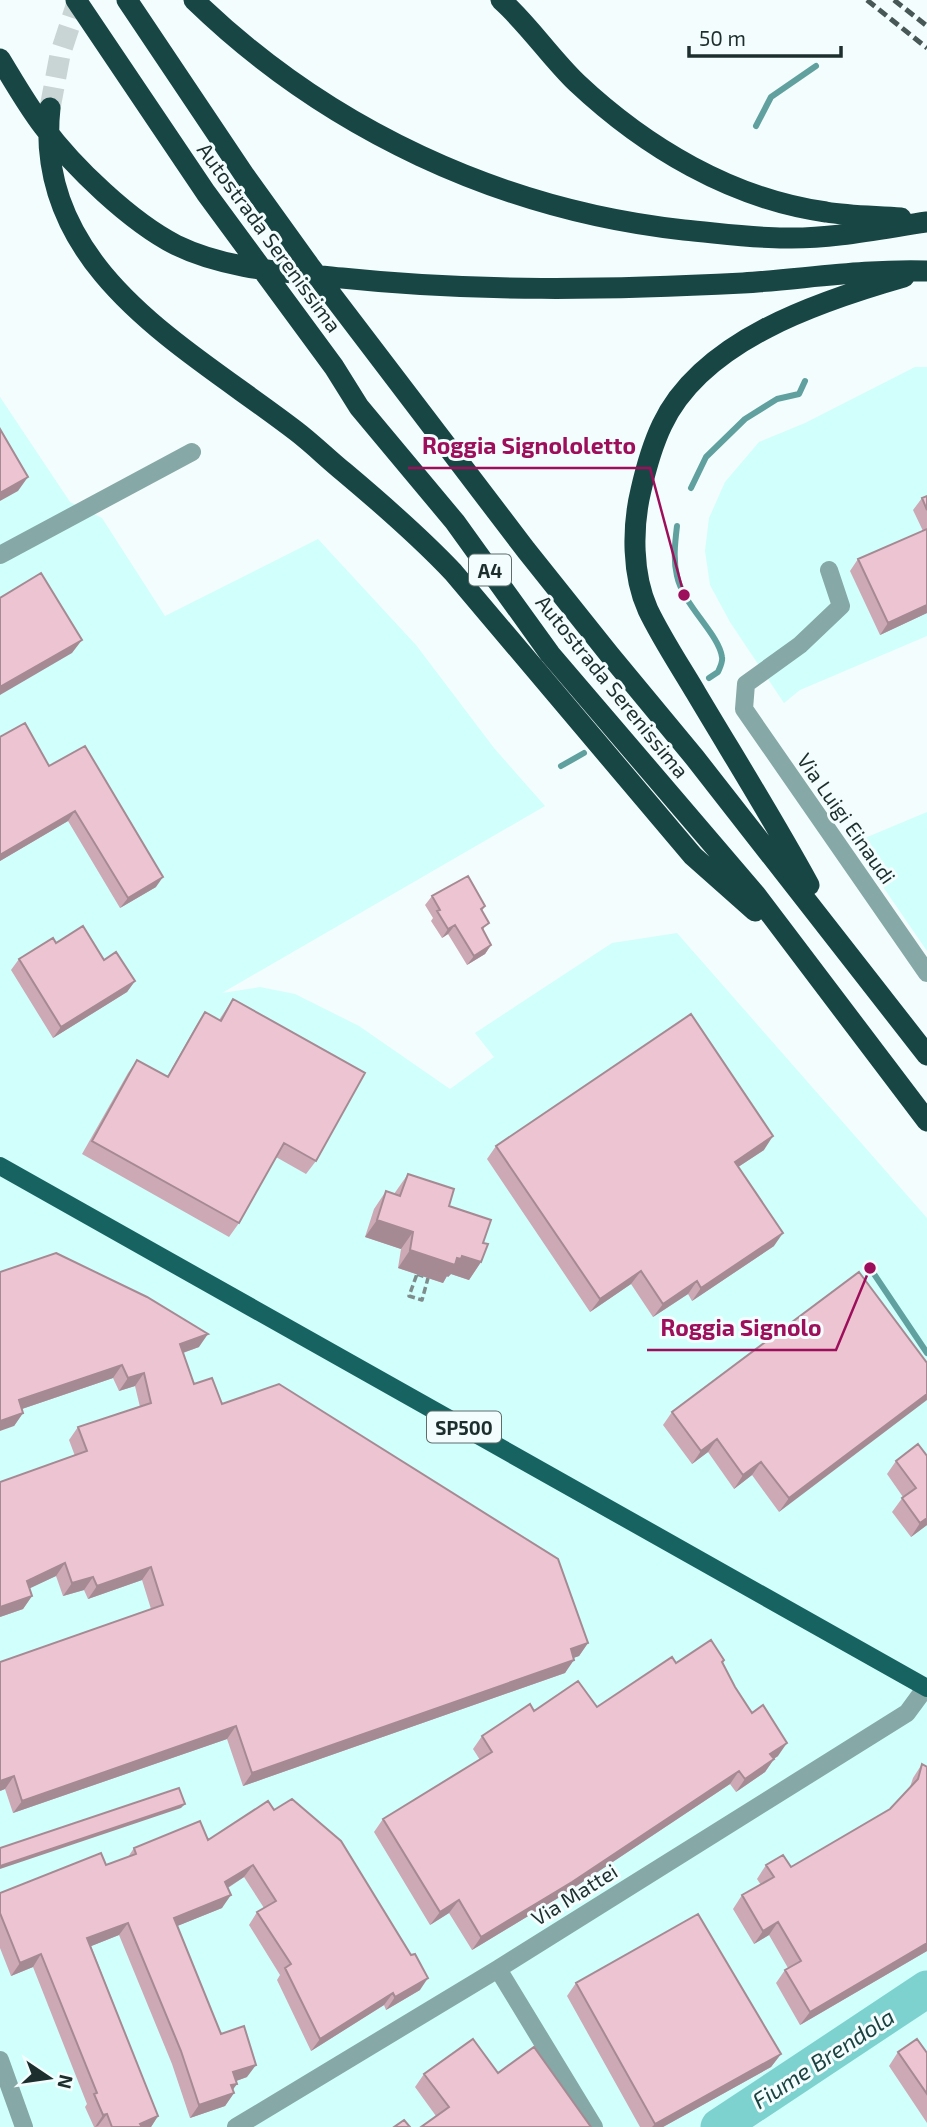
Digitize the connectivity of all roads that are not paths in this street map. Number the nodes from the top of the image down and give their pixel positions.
1 (76, 0) edge
2 (127, 0) edge
3 (194, 0) edge
4 (501, 0) edge
5 (5, 67) edge
6 (50, 108) tunnel mouth
7 (927, 221) edge
8 (926, 271) edge
9 (192, 452) dead end
10 (0, 555) edge
11 (829, 570) dead end
12 (838, 939) junction
13 (791, 943) junction
14 (927, 973) edge
15 (927, 1055) edge
16 (927, 1122) edge
17 (0, 1166) edge
18 (927, 1688) edge
19 (498, 1969) junction
20 (0, 2060) edge
21 (24, 2127) edge
22 (236, 2127) edge
23 (594, 2127) edge

1 - 13 highway, Autostrada Serenissima / A4
2 - 12 highway, Autostrada Serenissima / A4
3 - 7 highway
4 - 7 highway
5 - 8 highway
6 - 13 highway
8 - 12 highway
9 - 10 street
11 - 14 street, Via Luigi Einaudi
12 - 15 highway, Autostrada Serenissima / A4
13 - 16 highway, Autostrada Serenissima / A4
17 - 18 main road, SP500
18 - 19 street, Via Mattei
19 - 22 street, Via Mattei
19 - 23 street
20 - 21 street

